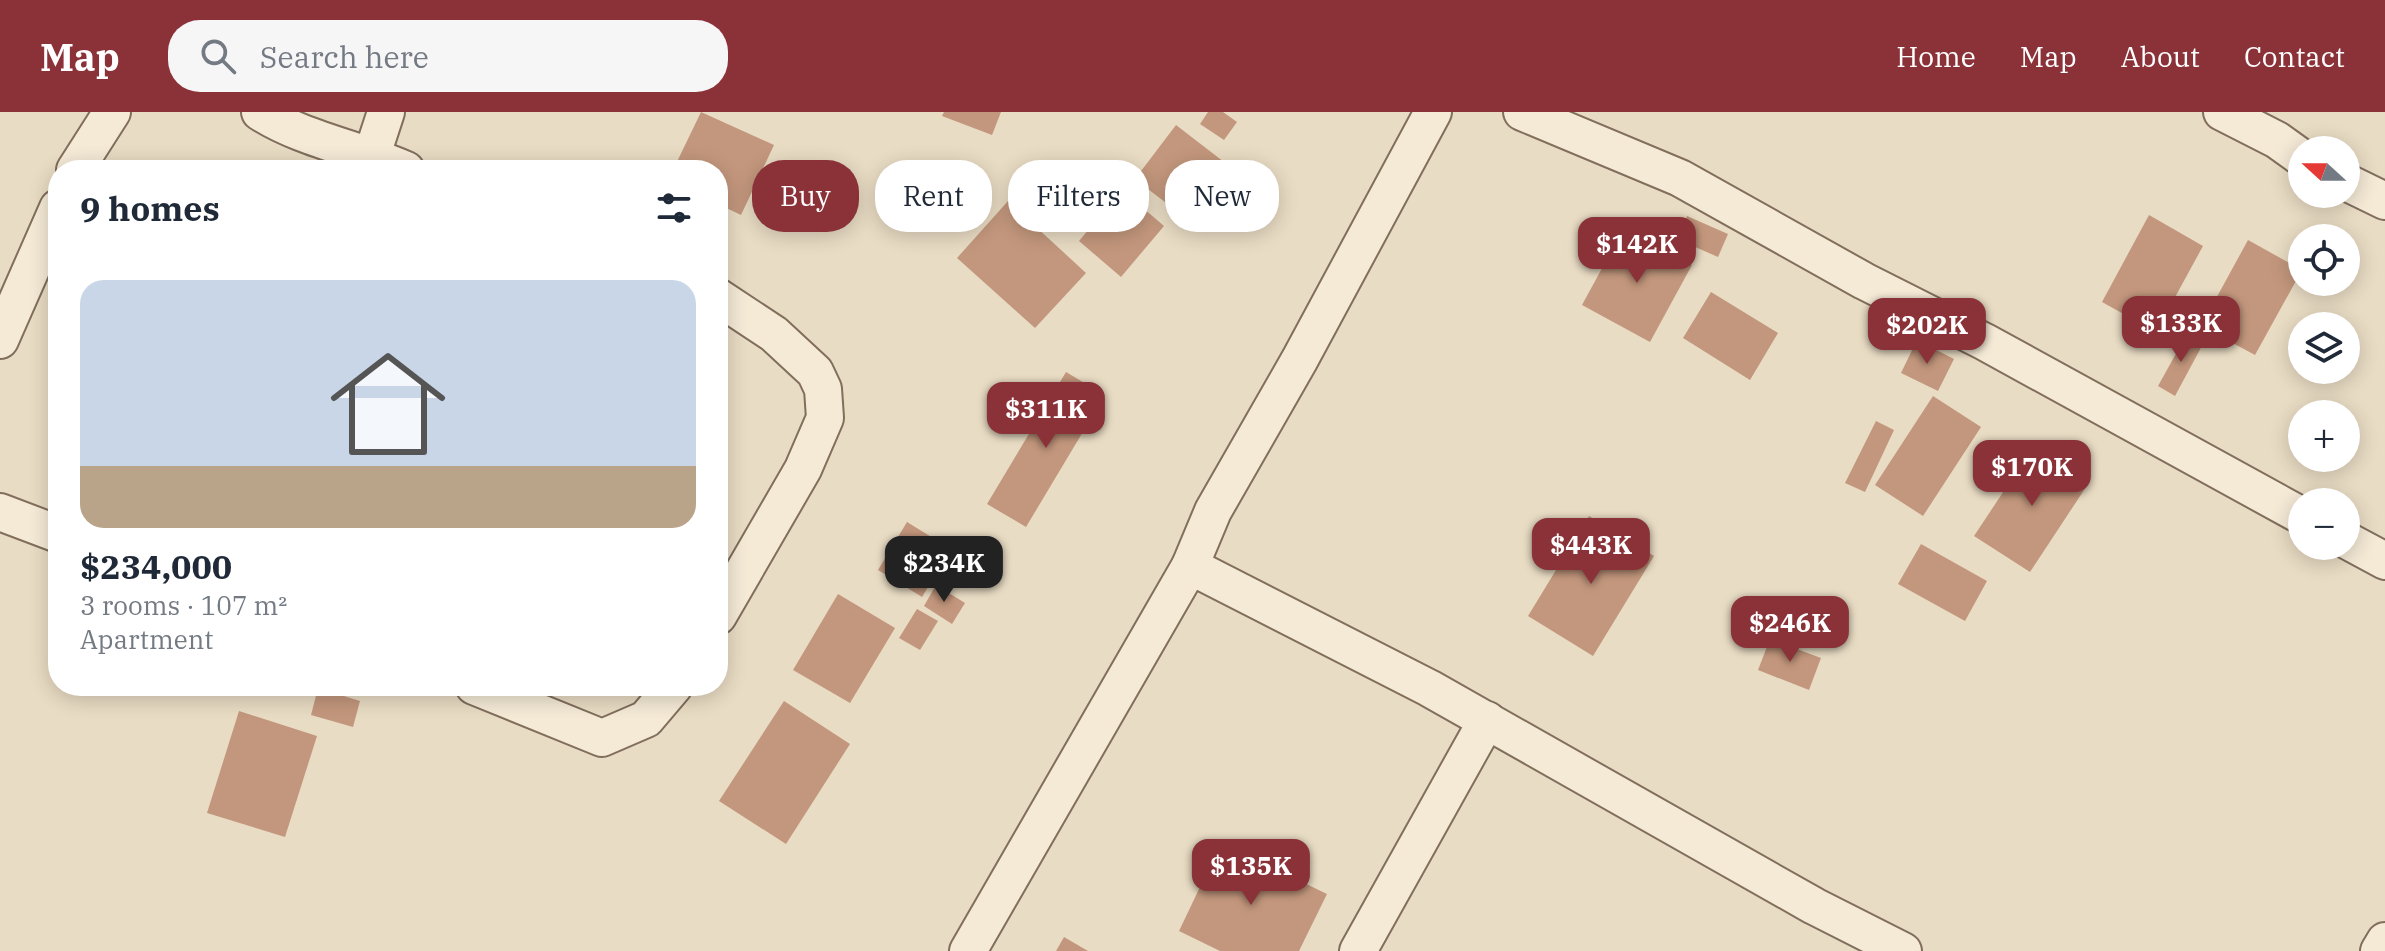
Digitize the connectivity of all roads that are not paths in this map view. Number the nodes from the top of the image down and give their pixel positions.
1 (112, 112) edge
2 (260, 112) edge
3 (386, 112) edge
4 (1433, 112) edge
5 (1522, 112) edge
6 (2222, 112) edge
7 (2288, 148) edge
8 (372, 155) junction
9 (81, 160) edge
10 (383, 160) edge
11 (2360, 189) edge
12 (2385, 201) edge
13 (48, 231) edge
14 (728, 304) edge
15 (0, 340) edge
16 (2288, 508) edge
17 (0, 512) edge
18 (48, 530) edge
19 (2360, 548) edge
20 (2385, 561) edge
21 (1190, 566) junction
22 (728, 599) edge
23 (499, 696) edge
24 (666, 696) edge
25 (1487, 720) junction
26 (2385, 941) edge
27 (968, 951) edge
28 (1358, 951) edge
29 (1903, 951) edge
30 (2379, 951) edge

1 - 9 street
2 - 8 street
3 - 8 street
4 - 21 street
5 - 16 street
6 - 7 street
8 - 10 street
11 - 12 street
13 - 15 street
14 - 22 street
17 - 18 street
19 - 20 street
21 - 25 street
21 - 27 street
23 - 24 street
25 - 28 street
25 - 29 street
26 - 30 street

